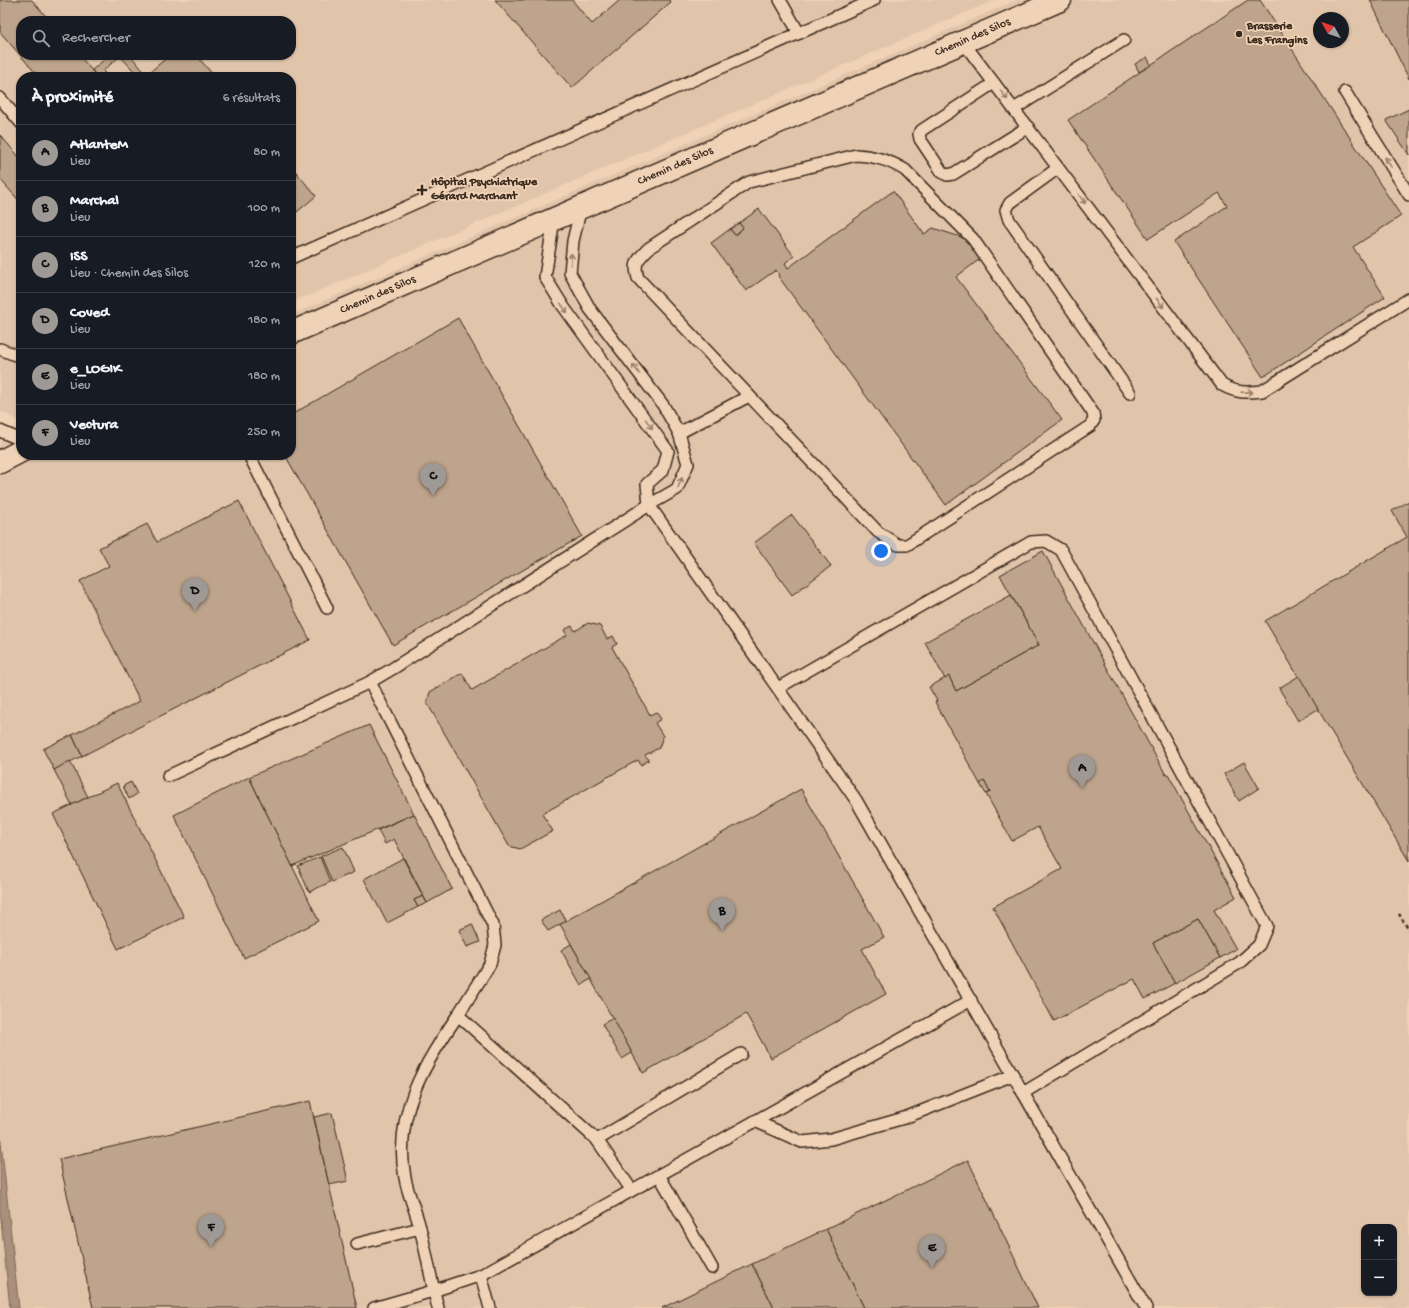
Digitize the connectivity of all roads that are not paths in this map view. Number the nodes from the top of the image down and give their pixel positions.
1 (780, 0) edge
2 (874, 0) edge
3 (1060, 0) edge
4 (799, 33) junction
5 (1124, 40) dead end
6 (963, 42) junction
7 (994, 83) junction
8 (1345, 92) dead end
9 (0, 98) edge
10 (1014, 109) junction
11 (16, 117) edge
12 (1028, 127) junction
13 (1058, 168) junction
14 (1409, 195) edge
15 (582, 207) junction
16 (554, 219) junction
17 (296, 256) edge
18 (1409, 299) edge
19 (296, 331) edge
20 (0, 349) edge
21 (16, 355) edge
22 (1130, 393) dead end
23 (749, 396) junction
24 (0, 431) edge
25 (679, 433) junction
26 (16, 438) edge
27 (16, 454) edge
28 (252, 460) edge
29 (0, 462) edge
30 (649, 505) junction
31 (328, 608) dead end
32 (370, 682) junction
33 (778, 688) junction
34 (168, 776) dead end
35 (971, 1000) junction
36 (458, 1015) junction
37 (741, 1054) dead end
38 (1013, 1075) junction
39 (1023, 1092) junction
40 (755, 1121) junction
41 (597, 1140) junction
42 (659, 1175) junction
43 (631, 1190) junction
44 (420, 1228) junction
45 (356, 1244) dead end
46 (712, 1268) dead end
47 (481, 1275) junction
48 (433, 1291) junction
49 (374, 1308) edge
50 (438, 1308) edge
51 (490, 1308) edge
52 (1146, 1308) edge

1 - 4 lane
2 - 4 lane
3 - 6 street, Chemin des Silos
4 - 17 lane
5 - 10 lane
6 - 7 lane
6 - 15 street, Chemin des Silos
7 -> 10 lane
7 - 12 lane
14 -> 8 lane
9 - 11 lane
10 - 12 lane
12 - 13 lane
13 -> 18 lane
13 - 22 lane
15 - 16 street, Chemin des Silos
25 -> 15 lane
16 - 19 street, Chemin des Silos
16 -> 30 lane
20 - 21 lane
23 - 23 lane
23 - 25 lane
24 - 26 lane
30 -> 25 lane
27 - 29 street
28 - 31 lane
30 - 32 lane
30 - 33 lane
32 - 34 lane
32 - 36 lane
33 - 35 lane
33 - 39 lane
35 - 38 lane
35 - 40 lane
36 - 41 lane
36 - 44 lane
37 - 41 lane
38 - 39 lane
38 - 40 lane
39 - 52 lane
40 - 42 lane
41 - 43 lane
42 - 43 lane
42 - 46 lane
43 - 47 lane
44 - 45 lane
44 - 48 lane
47 - 48 lane
47 - 51 lane
48 - 49 lane
48 - 50 lane

